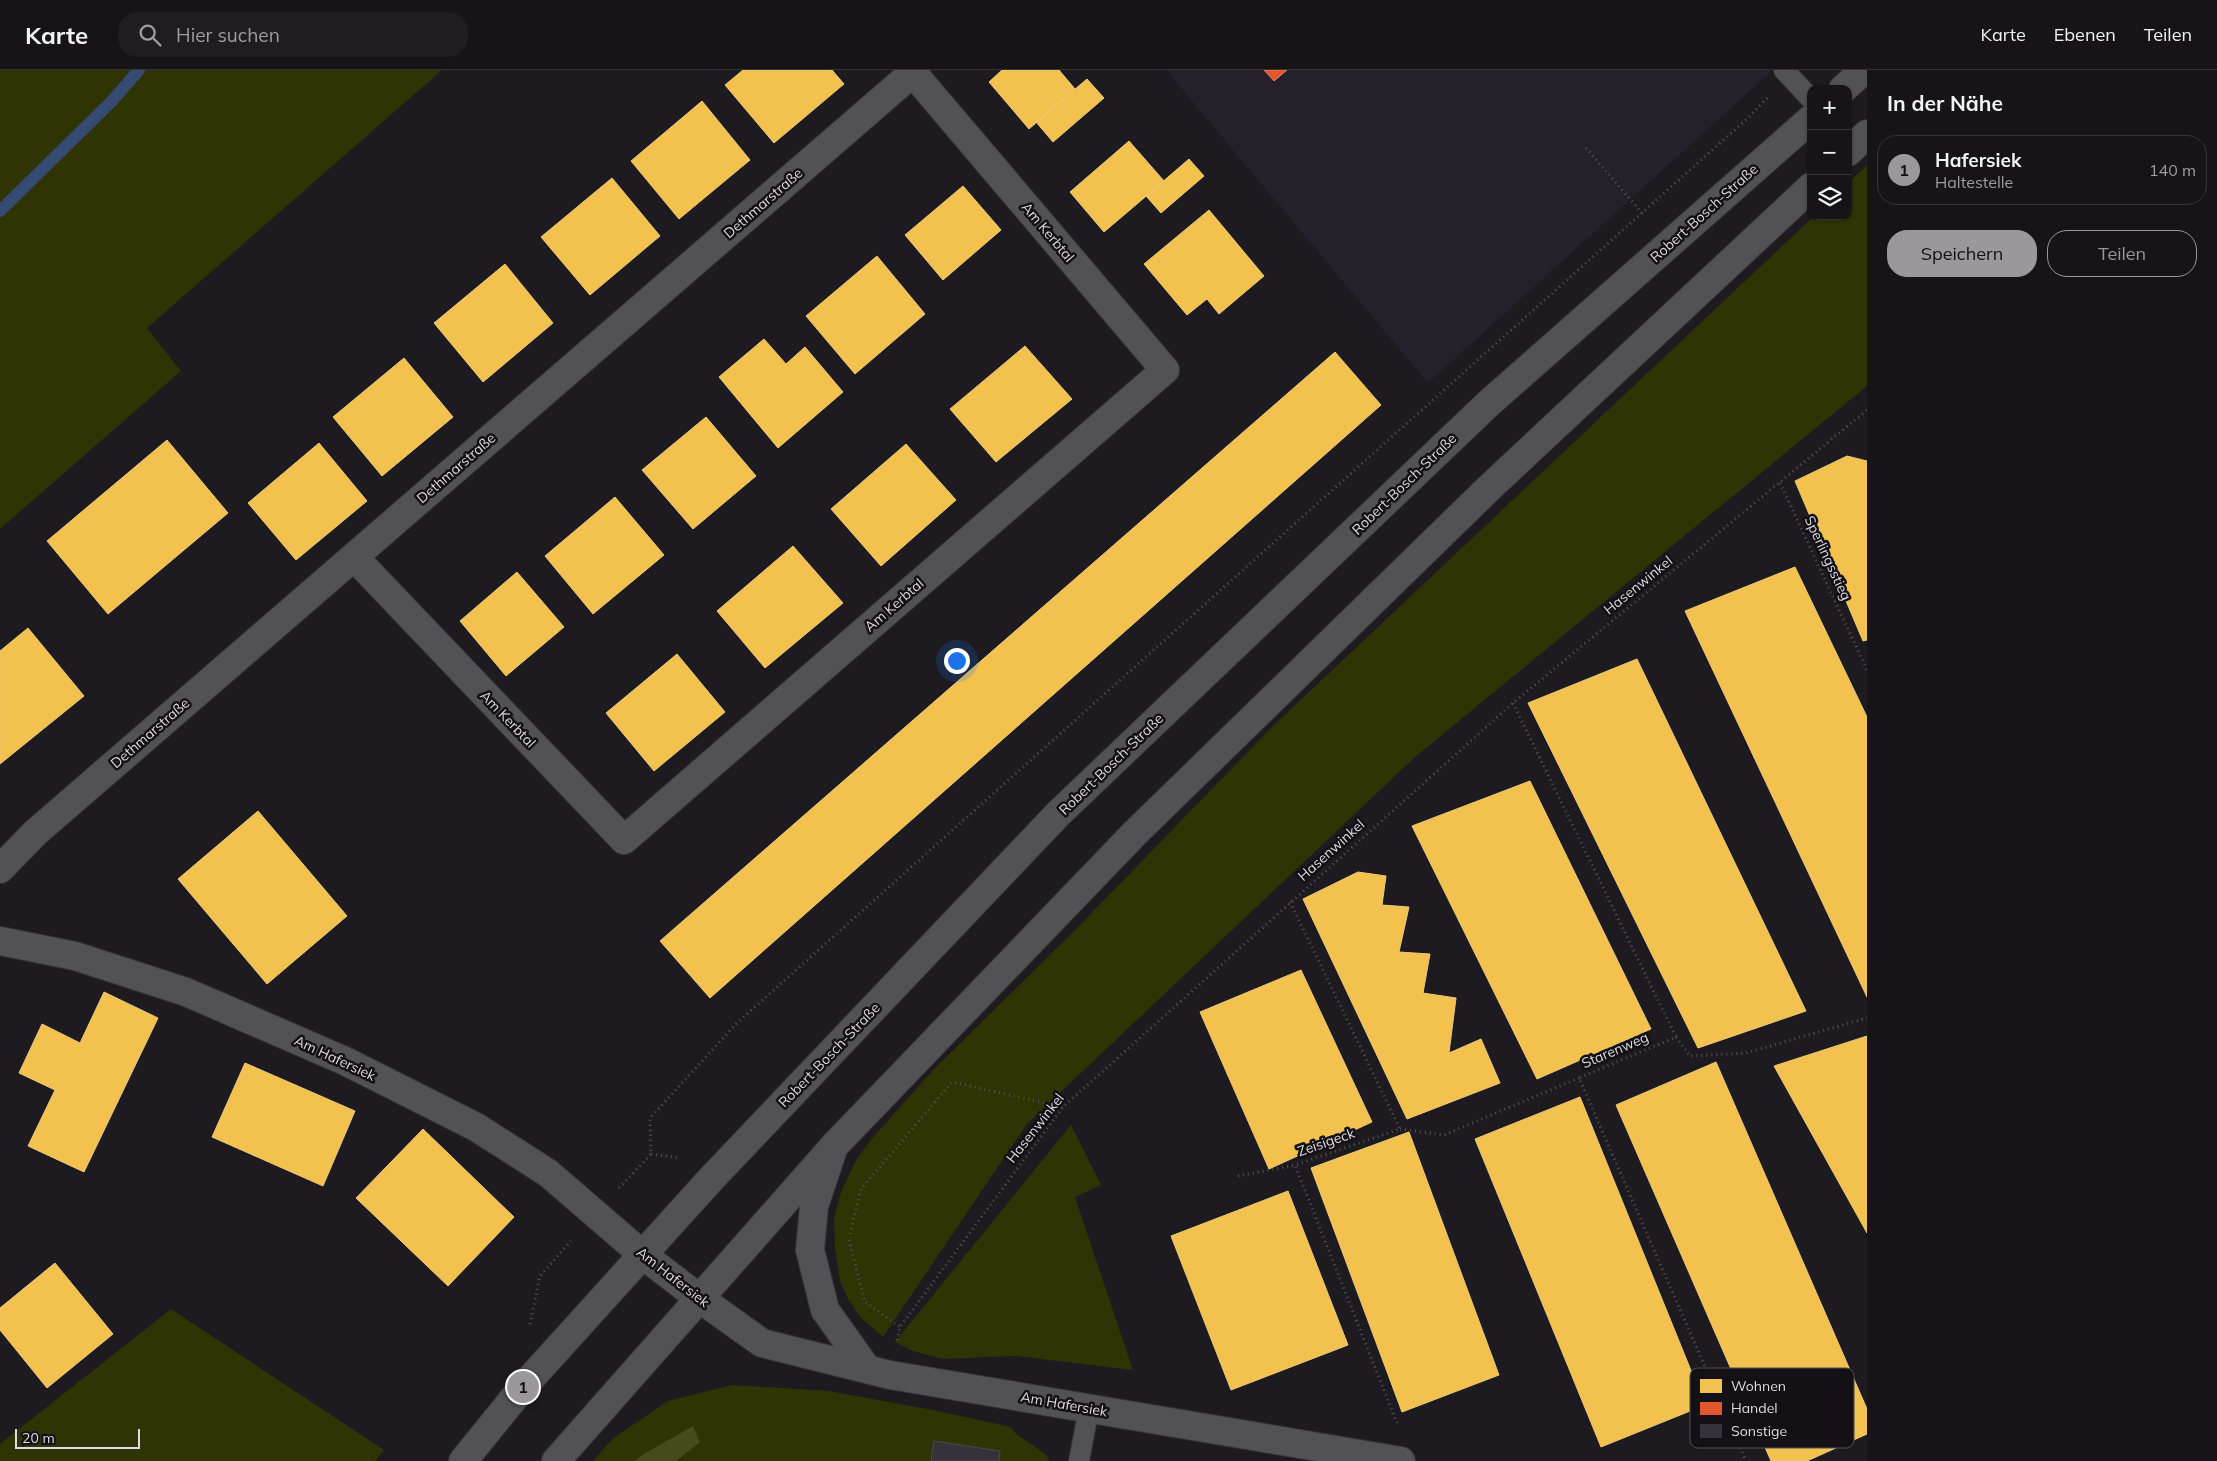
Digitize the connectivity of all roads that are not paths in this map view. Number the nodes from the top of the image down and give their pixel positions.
1 (1864, 70) edge
2 (914, 71) edge
3 (1786, 73) edge
4 (1847, 85) edge
5 (1807, 95) edge
6 (1807, 123) edge
7 (1807, 191) edge
8 (354, 557) junction
9 (0, 869) edge
10 (0, 941) edge
11 (834, 1146) junction
12 (644, 1255) junction
13 (699, 1298) junction
14 (879, 1372) junction
15 (1089, 1408) junction
16 (463, 1461) edge
17 (556, 1461) edge
18 (1078, 1461) edge
19 (1401, 1461) edge

1 - 4 street
2 - 8 street, Dethmarstraße
2 - 8 street, Am Kerbtal
3 - 5 lane
6 - 12 street, Robert-Bosch-Straße
7 - 11 street
8 - 9 street, Dethmarstraße
10 - 12 street, Am Hafersiek
11 - 13 street
11 - 14 street
12 - 13 street, Am Hafersiek
12 - 16 street, Robert-Bosch-Straße
13 - 14 street, Am Hafersiek
13 - 17 street
14 - 15 street, Am Hafersiek
15 - 18 lane
15 - 19 street, Am Hafersiek

